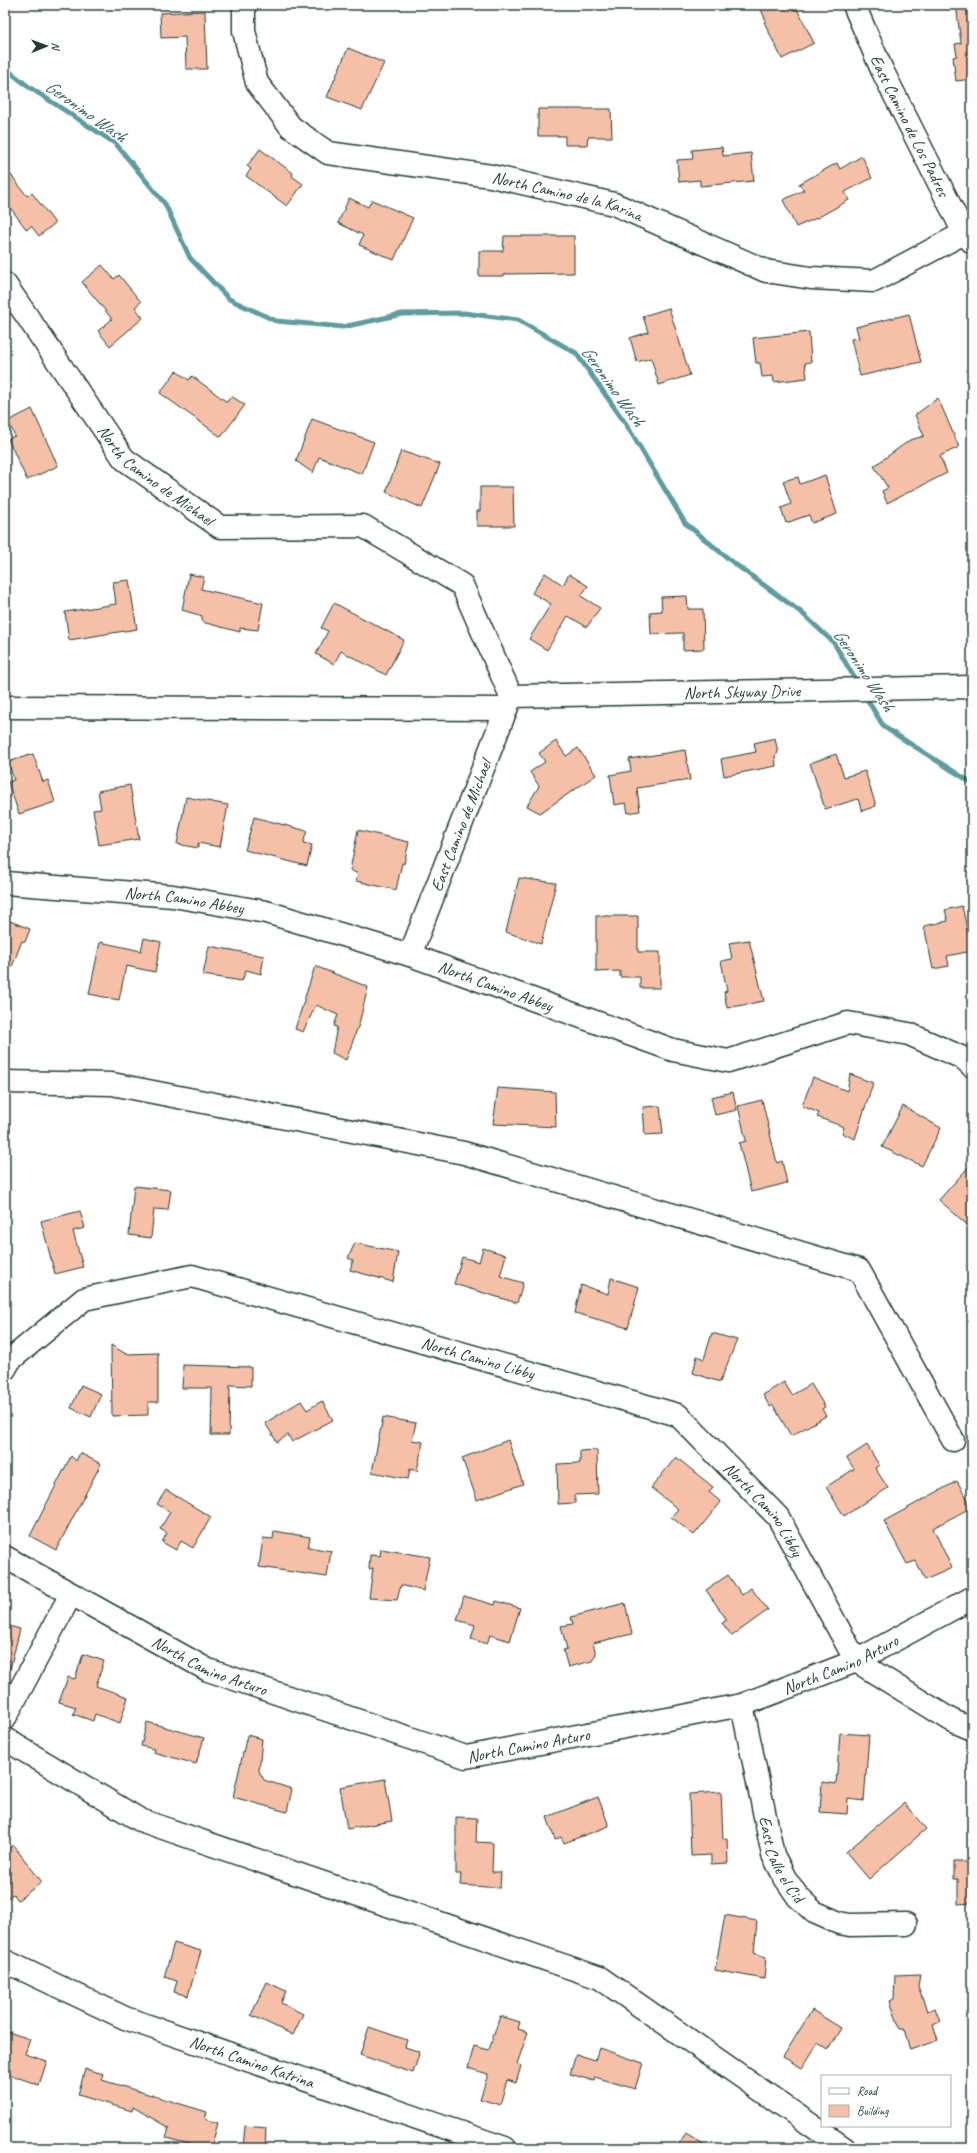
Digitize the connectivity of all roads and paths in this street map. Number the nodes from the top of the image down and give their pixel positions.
1 (244, 5) edge
2 (854, 5) edge
3 (968, 238) edge
4 (5, 284) edge
5 (972, 687) edge
6 (508, 703) junction
7 (5, 707) edge
8 (5, 883) edge
9 (410, 955) junction
10 (972, 1066) edge
11 (5, 1082) edge
12 (5, 1369) edge
13 (953, 1440) dead end
14 (5, 1557) edge
15 (71, 1594) junction
16 (972, 1598) edge
17 (856, 1661) junction
18 (742, 1705) junction
19 (5, 1718) edge
20 (972, 1729) edge
21 (5, 1739) edge
22 (906, 1924) dead end
23 (5, 1961) edge
24 (505, 2148) edge
25 (844, 2148) edge

1 - 3 street, North Camino de la Karina
2 - 3 street, East Camino de Los Padres
4 - 6 street, North Camino de Michael
5 - 6 street, North Skyway Drive
6 - 7 street, North Skyway Drive
6 - 9 street, East Camino de Michael
8 - 9 street, North Camino Abbey
9 - 10 street, North Camino Abbey
11 - 13 street
12 - 17 street, North Camino Libby
14 - 15 street, North Camino Arturo
15 - 18 street, North Camino Arturo
15 - 19 street
16 - 17 street, North Camino Arturo
17 - 18 street, North Camino Arturo
17 - 20 street
18 - 22 street, East Calle el Cid
21 - 25 street
23 - 24 street, North Camino Katrina

